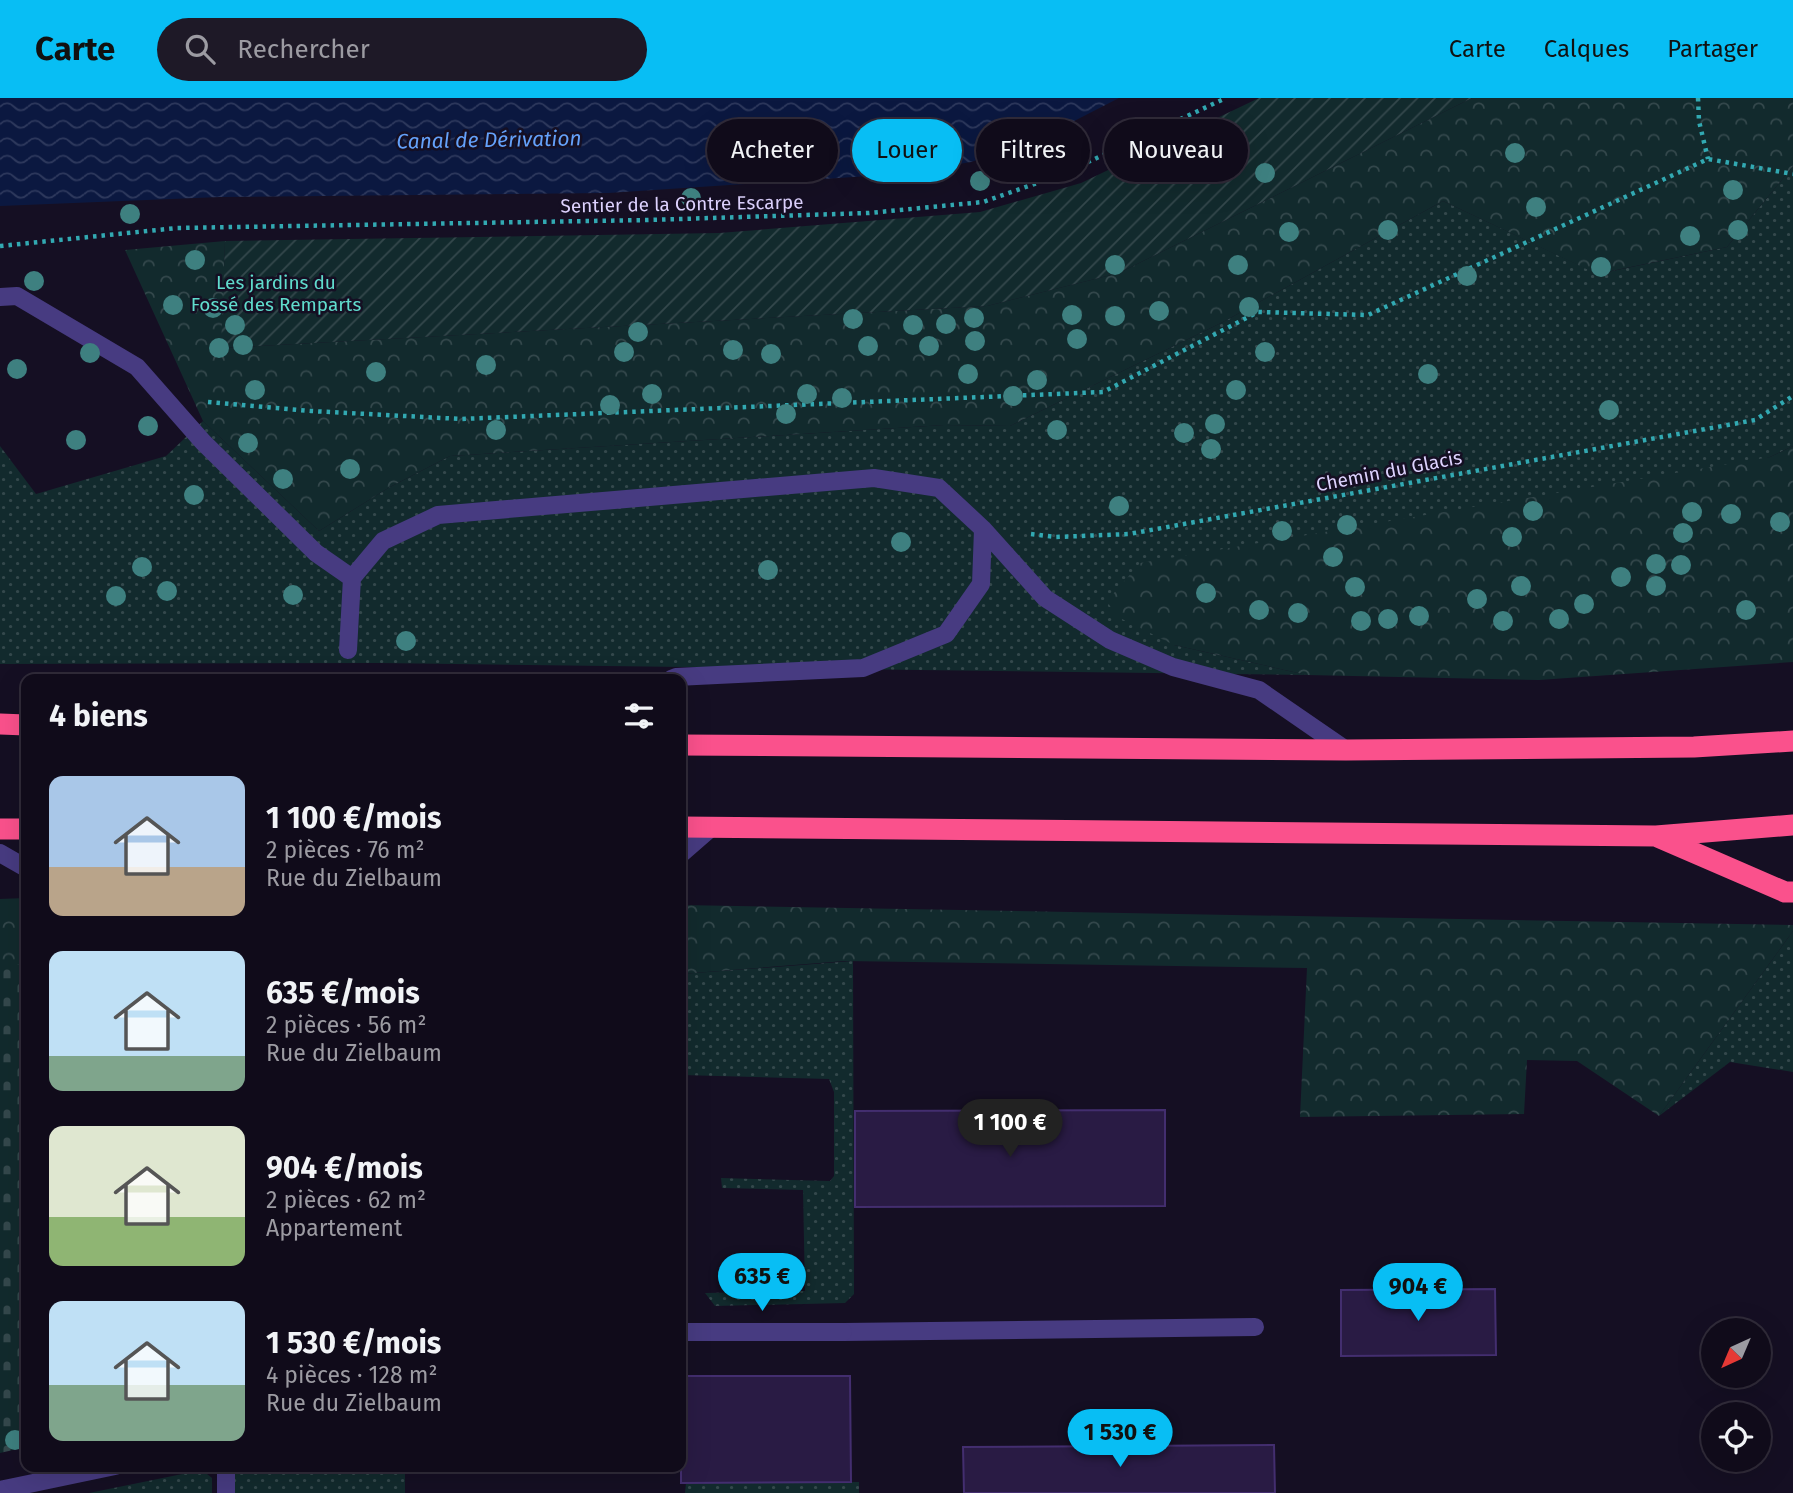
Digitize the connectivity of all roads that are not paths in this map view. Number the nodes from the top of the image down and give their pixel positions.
1 (0, 297) edge
2 (983, 529) junction
3 (352, 578) junction
4 (348, 650) dead end
5 (686, 677) edge
6 (0, 724) edge
7 (21, 725) edge
8 (1793, 741) edge
9 (686, 745) edge
10 (1346, 750) junction
11 (1793, 825) edge
12 (686, 827) edge
13 (712, 827) junction
14 (0, 829) edge
15 (21, 829) edge
16 (1656, 836) junction
17 (686, 850) edge
18 (0, 853) edge
19 (21, 865) edge
20 (1793, 892) edge
21 (1255, 1327) dead end
22 (686, 1332) edge
23 (86, 1472) edge
24 (226, 1472) edge
25 (0, 1490) edge
26 (226, 1493) edge

1 - 3 street
2 - 3 street
2 - 5 street
2 - 10 street
3 - 4 street
6 - 7 highway
8 - 10 highway
9 - 10 highway
11 - 16 highway
12 - 13 highway
13 - 16 highway
13 - 17 street
14 - 15 highway
16 - 20 highway
18 - 19 street
21 - 22 street
23 - 25 street
24 - 26 street

